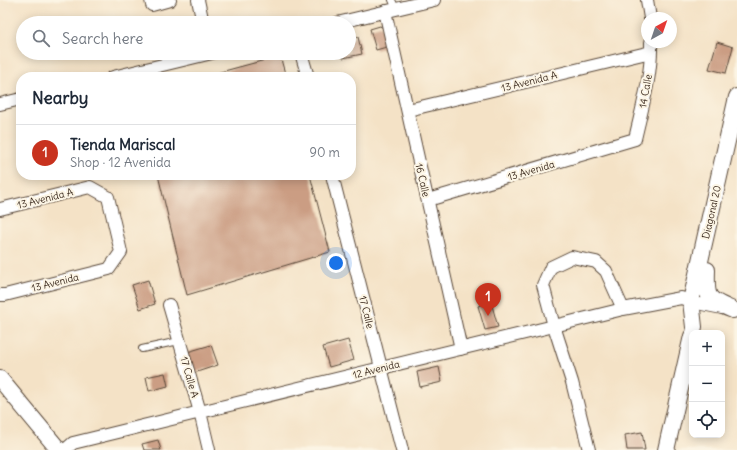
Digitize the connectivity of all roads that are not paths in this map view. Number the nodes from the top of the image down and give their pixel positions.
1 (151, 0) edge
2 (170, 0) edge
3 (198, 0) edge
4 (434, 0) edge
5 (647, 0) edge
6 (391, 7) edge
7 (649, 12) edge
8 (201, 16) edge
9 (356, 17) edge
10 (647, 48) edge
11 (651, 48) edge
12 (188, 60) edge
13 (304, 60) edge
14 (149, 72) edge
15 (307, 72) edge
16 (737, 98) edge
17 (16, 100) edge
18 (0, 104) edge
19 (408, 110) junction
20 (737, 135) edge
21 (635, 140) joint
22 (333, 180) edge
23 (428, 200) junction
24 (0, 209) edge
25 (109, 269) joint
26 (707, 270) junction
27 (0, 295) edge
28 (696, 302) junction
29 (169, 305) dead end
30 (623, 309) junction
31 (735, 310) edge
32 (554, 326) junction
33 (693, 330) edge
34 (179, 341) junction
35 (142, 349) dead end
36 (461, 349) junction
37 (689, 349) edge
38 (381, 368) junction
39 (0, 379) edge
40 (200, 412) junction
41 (59, 450) edge
42 (64, 450) edge
43 (209, 450) edge
44 (402, 450) edge
45 (589, 450) edge
46 (666, 450) edge

1 - 2 street
3 - 8 street
4 - 6 street
5 - 7 street
6 - 9 street
6 - 19 street, 16 Calle
10 - 19 street, 13 Avenida A
11 - 21 street, 14 Calle
12 - 14 street
13 - 15 street
16 - 28 street, Diagonal 20
17 - 18 street
19 - 23 street, 16 Calle
20 - 26 street, Diagonal 20
21 - 23 street, 13 Avenida
22 - 38 street, 17 Calle
23 - 36 street, 16 Calle
24 - 25 street, 13 Avenida A
25 - 27 street, 13 Avenida
26 - 28 street, Diagonal 20
26 - 31 street
28 - 30 street, 12 Avenida
28 - 31 street, 12 Avenida
28 - 33 street, Diagonal 20
29 - 34 street, 17 Calle A
30 - 32 street, 12 Avenida
30 - 32 street
32 - 36 street, 12 Avenida
32 - 45 street
34 - 35 lane
34 - 40 street, 17 Calle A
36 - 38 street, 12 Avenida
37 - 46 street, Diagonal 20
38 - 40 street, 12 Avenida
38 - 44 street, 17 Calle
39 - 41 street
40 - 42 street, 12 Avenida
40 - 43 street, 17 Calle A

